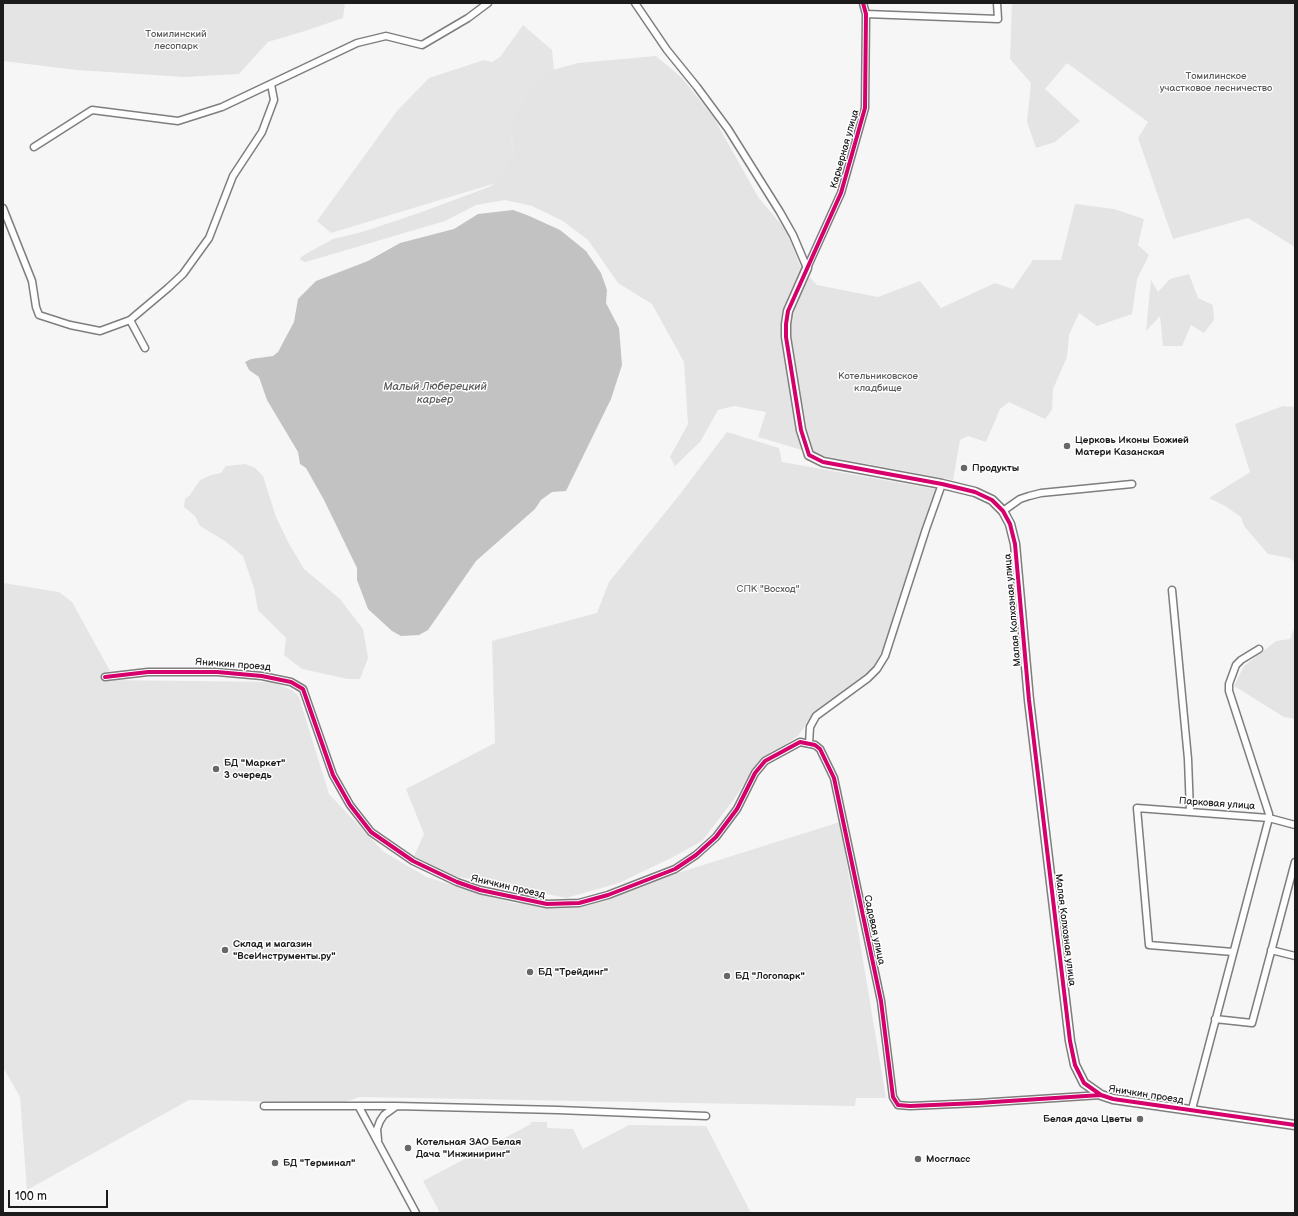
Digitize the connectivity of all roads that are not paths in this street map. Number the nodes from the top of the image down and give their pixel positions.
1 (488, 3) edge
2 (635, 3) edge
3 (863, 3) edge
4 (997, 3) edge
5 (866, 14) junction
6 (271, 84) junction
7 (34, 147) dead end
8 (3, 208) edge
9 (807, 268) junction
10 (130, 320) junction
11 (145, 348) dead end
12 (942, 484) junction
13 (1132, 484) dead end
14 (1003, 511) junction
15 (1172, 590) dead end
16 (1259, 649) dead end
17 (105, 677) dead end
18 (809, 744) junction
19 (1190, 812) junction
20 (1269, 818) junction
21 (1295, 825) edge
22 (1295, 862) edge
23 (1271, 950) junction
24 (1233, 952) junction
25 (1295, 956) edge
26 (1216, 1019) junction
27 (1101, 1095) junction
28 (898, 1105) joint
29 (264, 1106) dead end
30 (396, 1106) junction
31 (360, 1107) junction
32 (1192, 1109) junction
33 (706, 1116) dead end
34 (1295, 1125) edge
35 (380, 1145) junction
36 (416, 1213) edge

1 - 6 street
2 - 9 street
3 - 5 street, Карьерная улица
4 - 5 street
5 - 9 street, Карьерная улица
6 - 7 street
6 - 10 street
8 - 10 street
9 - 12 street, Малая Колхозная улица
10 - 11 street
12 - 14 street, Малая Колхозная улица
12 - 18 street
13 - 14 street
14 - 27 street, Малая Колхозная улица
15 - 19 street
16 - 20 street
17 - 18 street, Яничкин проезд
18 - 28 street, Садовая улица
19 - 20 street, Парковая улица
19 - 24 street, Парковая улица
20 - 21 street, Парковая улица
20 - 24 street
22 - 23 street
23 - 25 street
23 - 26 street
24 - 26 street
26 - 32 street
27 - 28 street, Яничкин проезд
27 - 32 street, Яничкин проезд
29 - 31 street
30 - 31 street
30 - 33 street
30 - 35 street
31 - 35 street
32 - 34 street, Яничкин проезд
35 - 36 street

